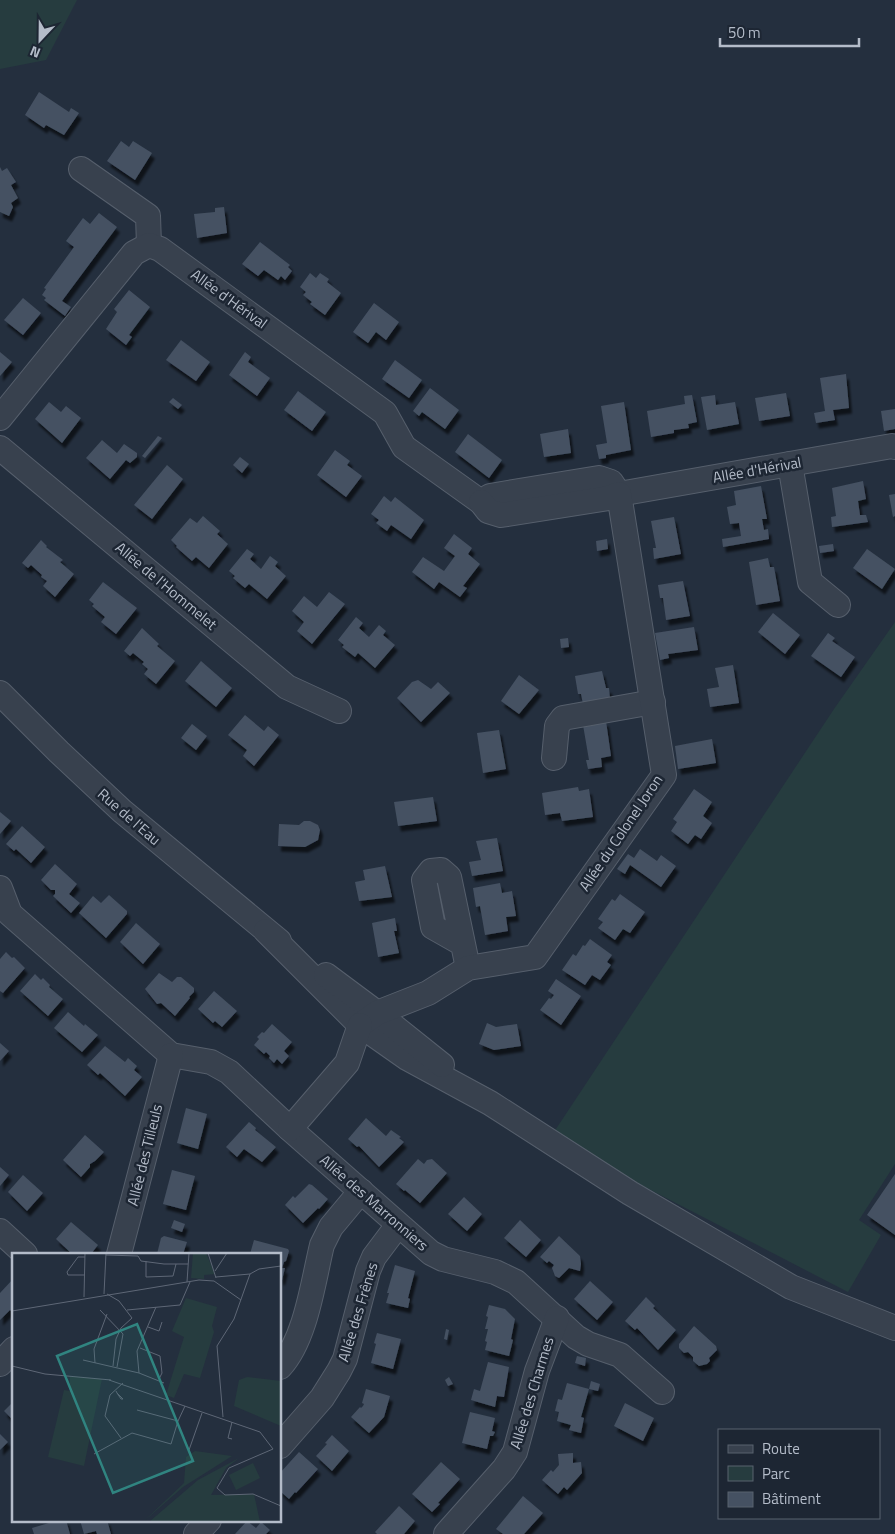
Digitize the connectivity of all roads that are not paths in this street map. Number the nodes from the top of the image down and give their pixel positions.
1 (81, 169) dead end
2 (149, 245) junction
3 (0, 418) edge
4 (895, 447) edge
5 (0, 448) edge
6 (790, 464) junction
7 (619, 494) junction
8 (838, 605) dead end
9 (0, 694) edge
10 (653, 702) junction
11 (339, 711) dead end
12 (554, 758) dead end
13 (0, 888) edge
14 (5, 914) edge
15 (463, 944) dead end
16 (468, 968) junction
17 (428, 993) junction
18 (369, 1019) junction
19 (391, 1036) junction
20 (171, 1055) junction
21 (347, 1063) junction
22 (290, 1129) junction
23 (361, 1191) junction
24 (398, 1225) junction
25 (0, 1231) edge
26 (24, 1253) edge
27 (119, 1253) edge
28 (557, 1318) junction
29 (895, 1328) edge
30 (12, 1351) edge
31 (0, 1364) edge
32 (281, 1366) edge
33 (662, 1392) dead end
34 (281, 1445) edge
35 (446, 1534) edge

1 - 2 street
2 - 3 street
2 - 7 street, Allée d'Hérival
4 - 6 street, Allée d'Hérival
5 - 11 street, Allée de l'Hommelet
6 - 7 street, Allée d'Hérival
6 - 8 street
7 - 10 street, Allée du Colonel Joron
9 - 18 street, Rue de l'Eau
10 - 12 street
10 - 16 street, Allée du Colonel Joron
13 - 14 street
14 - 20 street
15 - 16 street
16 - 17 street, Allée du Colonel Joron
17 - 18 street, Allée du Colonel Joron
17 - 19 street, Allée du Colonel Joron
18 - 19 street, Rue de l'Eau
18 - 21 street
19 - 21 street
19 - 29 street, Rue de l'Eau
20 - 22 street, Allée des Marronniers
20 - 27 street, Allée des Tilleuls
21 - 22 street
22 - 23 street, Allée des Marronniers
23 - 24 street, Allée des Marronniers
23 - 32 street
24 - 28 street, Allée des Marronniers
24 - 34 street, Allée des Frênes
25 - 26 street
28 - 33 street, Allée des Marronniers
28 - 35 street, Allée des Charmes
30 - 31 street

